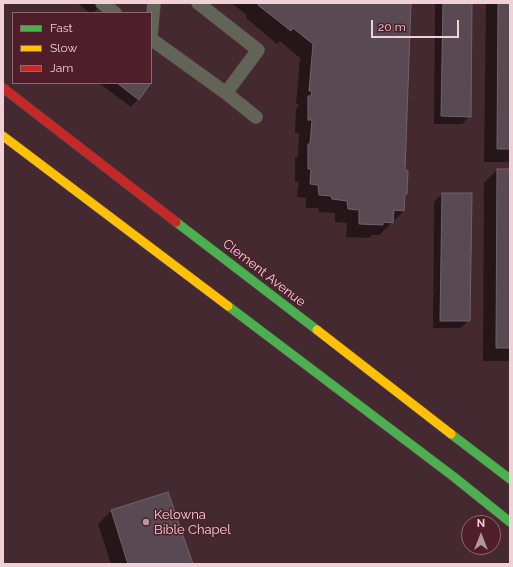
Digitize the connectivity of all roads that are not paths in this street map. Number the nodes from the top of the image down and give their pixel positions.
1 (102, 3) edge
2 (154, 3) edge
3 (198, 3) edge
4 (114, 12) edge
5 (152, 26) edge
6 (152, 39) edge
7 (3, 88) edge
8 (226, 93) junction
9 (256, 117) dead end
10 (3, 136) edge
11 (510, 479) edge
12 (510, 522) edge

1 - 4 lane
2 - 5 lane
3 - 8 lane
6 - 8 lane
7 - 11 main road, Clement Avenue
8 - 9 lane
10 - 12 main road

